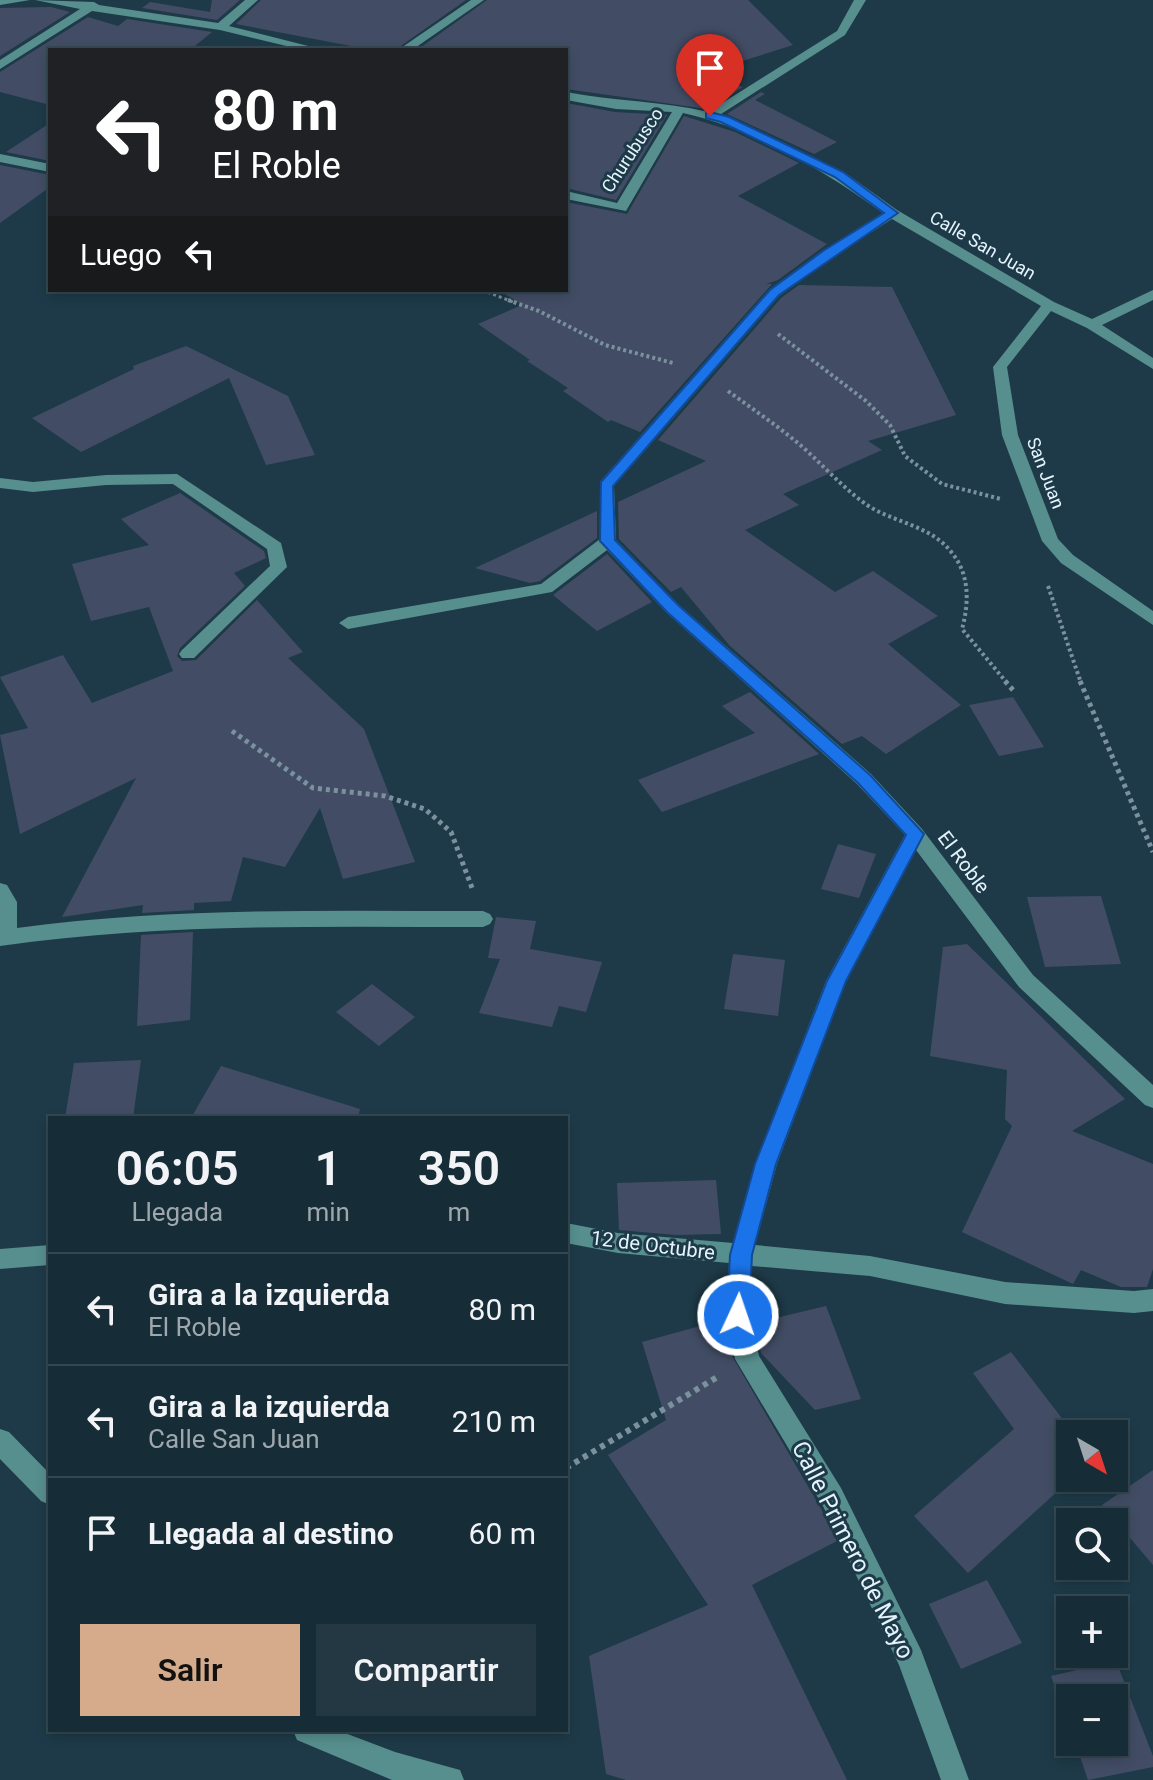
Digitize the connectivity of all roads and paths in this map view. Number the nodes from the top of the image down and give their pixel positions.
1 (24, 0) edge
2 (41, 0) edge
3 (252, 0) edge
4 (478, 0) edge
5 (860, 0) edge
6 (0, 2) edge
7 (96, 4) edge
8 (220, 27) junction
9 (304, 48) edge
10 (407, 48) edge
11 (0, 65) edge
12 (568, 96) edge
13 (680, 109) junction
14 (710, 116) junction
15 (0, 158) edge
16 (48, 168) edge
17 (568, 195) edge
18 (892, 213) junction
19 (487, 292) edge
20 (1153, 294) edge
21 (1049, 305) junction
22 (752, 318) junction
23 (1092, 325) junction
24 (1153, 365) edge
25 (703, 374) junction
26 (0, 483) edge
27 (1037, 507) junction
28 (608, 541) junction
29 (1050, 541) junction
30 (1153, 619) edge
31 (348, 623) dead end
32 (188, 654) dead end
33 (1013, 690) dead end
34 (232, 731) dead end
35 (915, 834) junction
36 (1153, 852) edge
37 (0, 890) edge
38 (483, 919) joint
39 (4, 938) edge
40 (1153, 1099) edge
41 (568, 1233) edge
42 (48, 1255) edge
43 (741, 1255) junction
44 (0, 1259) edge
45 (1153, 1300) edge
46 (747, 1359) junction
47 (0, 1441) edge
48 (568, 1467) edge
49 (48, 1490) edge
50 (311, 1732) edge
51 (450, 1780) edge
52 (955, 1780) edge

1 - 6 street
2 - 7 street
3 - 8 street
4 - 10 street
5 - 14 street
7 - 8 street
7 - 11 street
8 - 9 street
12 - 13 street, Calle San Juan
13 - 14 street, Calle San Juan
13 - 17 street, Churubusco
14 - 18 street, Calle San Juan
15 - 16 street
18 - 21 street, Calle San Juan
18 - 22 street
19 - 25 path
20 - 23 street
21 - 23 street, Calle San Juan
21 - 27 street, San Juan
22 - 25 street
22 - 27 path
23 - 24 street, Calle San Juan
25 - 28 street
25 - 33 path
26 - 32 street
27 - 29 street, San Juan
28 - 31 street
28 - 35 street, El Roble
29 - 30 street, San Juan
29 - 36 path
34 - 38 path
35 - 40 street, El Roble
35 - 43 street, Calle Primero de Mayo
37 - 39 street
38 - 39 street
41 - 43 street, 12 de Octubre
42 - 44 street
43 - 45 street, 12 de Octubre
43 - 46 street, Calle Primero de Mayo
46 - 48 path
46 - 52 street, Calle Primero de Mayo
47 - 49 street
50 - 51 street

